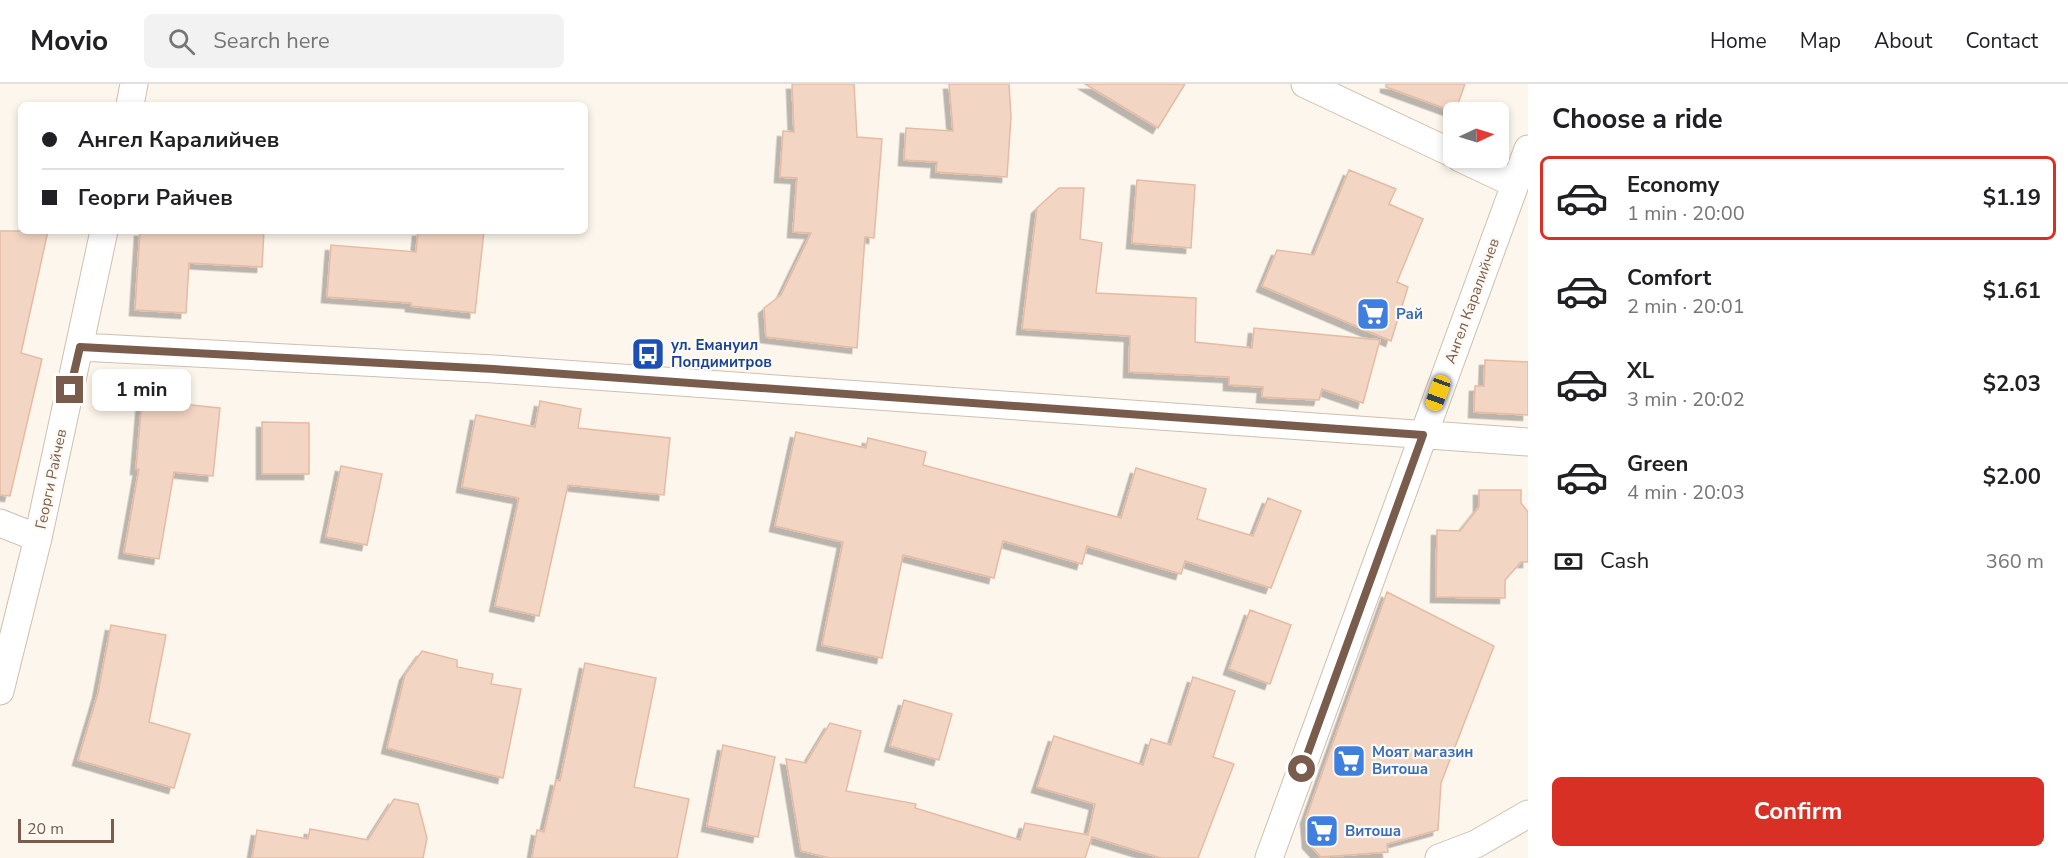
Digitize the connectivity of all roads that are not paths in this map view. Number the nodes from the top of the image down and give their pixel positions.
1 (134, 84) edge
2 (1305, 84) edge
3 (131, 102) edge
4 (1443, 149) edge
5 (1528, 149) edge
6 (1481, 168) edge
7 (1515, 184) junction
8 (103, 234) edge
9 (80, 347) junction
10 (1423, 435) junction
11 (1528, 442) edge
12 (0, 523) edge
13 (38, 538) junction
14 (0, 691) edge
15 (1528, 814) edge
16 (1269, 858) edge
17 (1439, 858) edge

1 - 3 street
2 - 4 street
5 - 7 street, Ангел Каралийчев
6 - 7 street
7 - 10 street, Ангел Каралийчев
8 - 9 street, Георги Райчев
9 - 10 street
9 - 13 street, Георги Райчев
10 - 11 street
10 - 16 street, Ангел Каралийчев
12 - 13 street
13 - 14 street, Георги Райчев
15 - 17 street

